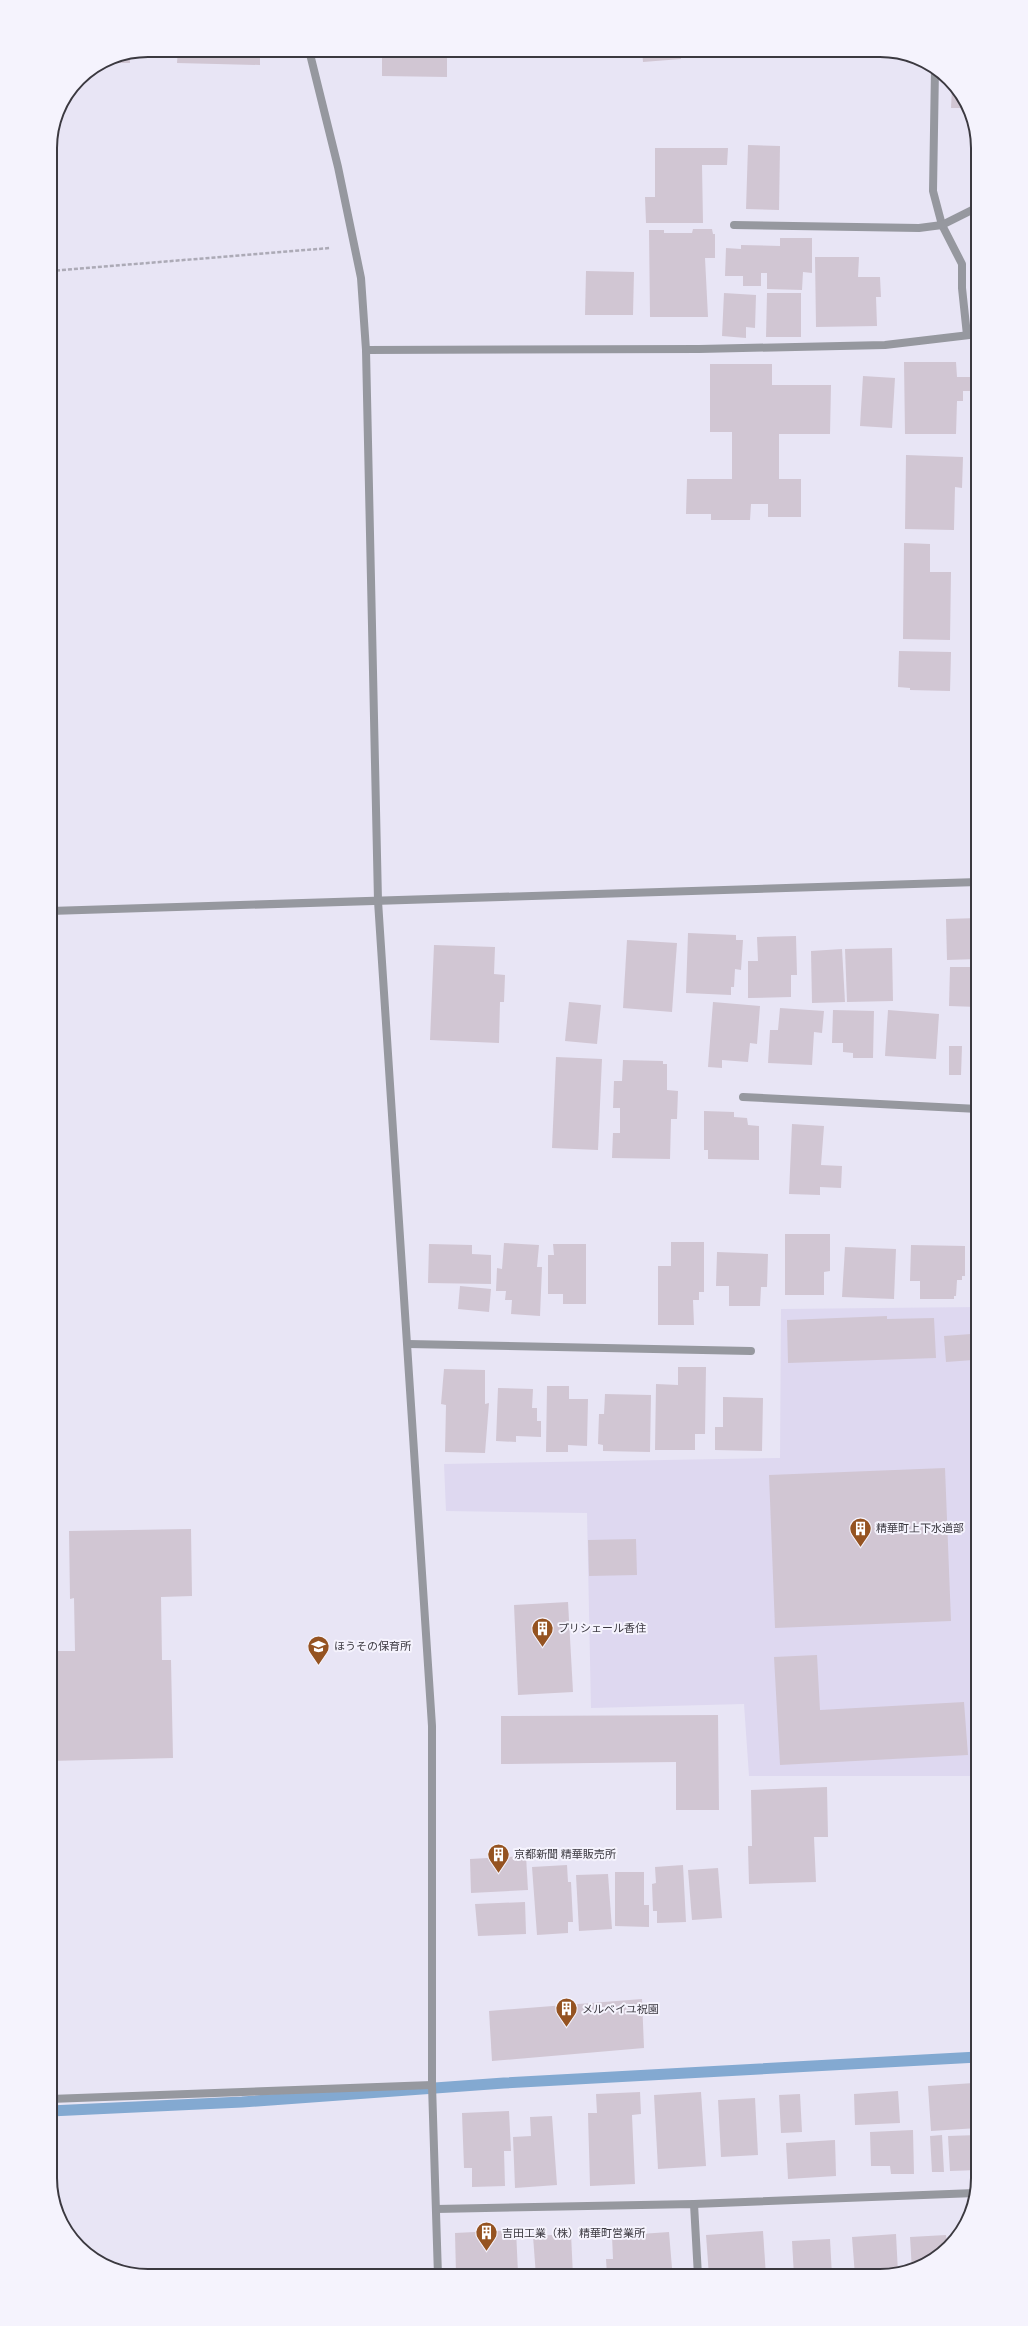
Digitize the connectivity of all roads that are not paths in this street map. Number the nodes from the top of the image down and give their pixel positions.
1 (311, 57) edge
2 (935, 76) edge
3 (971, 210) edge
4 (942, 224) junction
5 (734, 225) dead end
6 (967, 335) junction
7 (971, 335) edge
8 (366, 350) junction
9 (971, 882) edge
10 (378, 901) junction
11 (57, 911) edge
12 (743, 1097) dead end
13 (971, 1109) edge
14 (408, 1344) junction
15 (751, 1351) dead end
16 (432, 2085) junction
17 (57, 2098) edge
18 (969, 2193) edge
19 (694, 2204) junction
20 (436, 2209) junction
21 (438, 2269) edge
22 (698, 2269) edge

1 - 8 street
2 - 4 street
3 - 4 street
4 - 5 street
4 - 6 street
6 - 7 street
6 - 8 street
8 - 10 street
9 - 10 street
10 - 11 street
10 - 14 street
12 - 13 street
14 - 15 street
14 - 16 street
16 - 17 street
16 - 20 street
18 - 19 street
19 - 20 street
19 - 22 street
20 - 21 street

